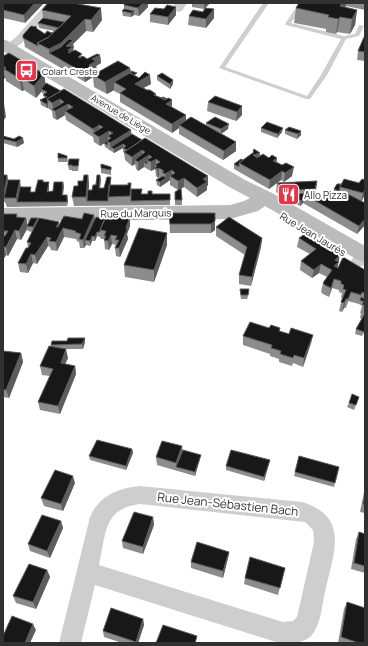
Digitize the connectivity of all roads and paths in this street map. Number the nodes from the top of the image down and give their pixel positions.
1 (53, 3) edge
2 (266, 3) edge
3 (302, 3) edge
4 (361, 26) dead end
5 (344, 38) junction
6 (12, 51) edge
7 (263, 200) junction
8 (3, 214) edge
9 (364, 259) edge
10 (88, 572) junction
11 (70, 643) edge

1 - 6 street
2 - 5 lane
3 - 5 lane
4 - 5 lane
6 - 7 main road, Avenue de Liège
7 - 8 main road, Rue du Marquis
7 - 9 main road, Rue Jean Jaurès
10 - 10 street, Rue Jean-Sébastien Bach
10 - 11 street, Rue Jean-Sébastien Bach

